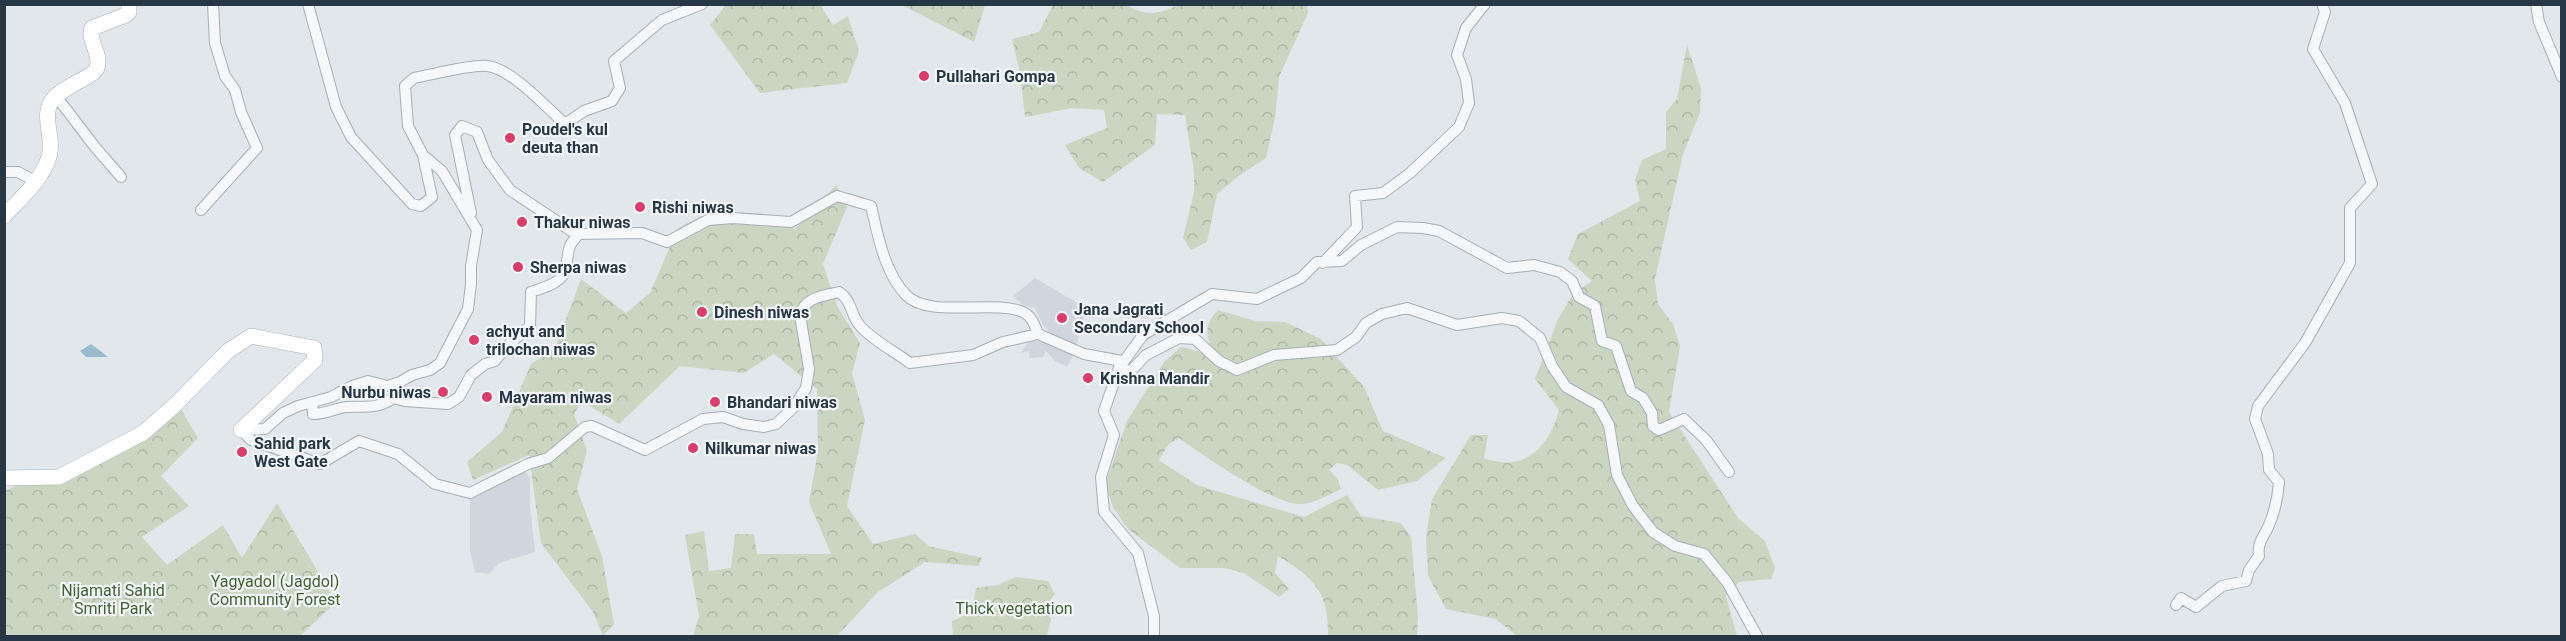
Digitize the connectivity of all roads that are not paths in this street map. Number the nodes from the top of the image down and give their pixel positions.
1 (129, 4) edge
2 (213, 4) edge
3 (308, 4) edge
4 (702, 4) edge
5 (1485, 4) edge
6 (2322, 4) edge
7 (2536, 4) edge
8 (2562, 77) edge
9 (56, 96) junction
10 (423, 155) junction
11 (4, 172) edge
12 (121, 177) dead end
13 (35, 181) junction
14 (201, 210) dead end
15 (4, 216) edge
16 (472, 219) junction
17 (579, 234) junction
18 (1323, 263) junction
19 (1038, 334) junction
20 (1119, 368) junction
21 (312, 402) junction
22 (241, 430) junction
23 (1729, 472) dead end
24 (4, 478) edge
25 (2176, 605) dead end
26 (1154, 636) edge
27 (1757, 636) edge

1 - 9 street
2 - 14 street
3 - 10 street
4 - 10 street
5 - 18 street
6 - 25 street
7 - 8 street
9 - 12 street
9 - 13 street
10 - 16 street
11 - 13 street
13 - 15 street
16 - 17 street
16 - 21 street
17 - 19 street
17 - 21 street
18 - 20 street
18 - 23 street
19 - 20 street
19 - 22 street
20 - 26 street
20 - 27 street
21 - 22 street
22 - 24 street

